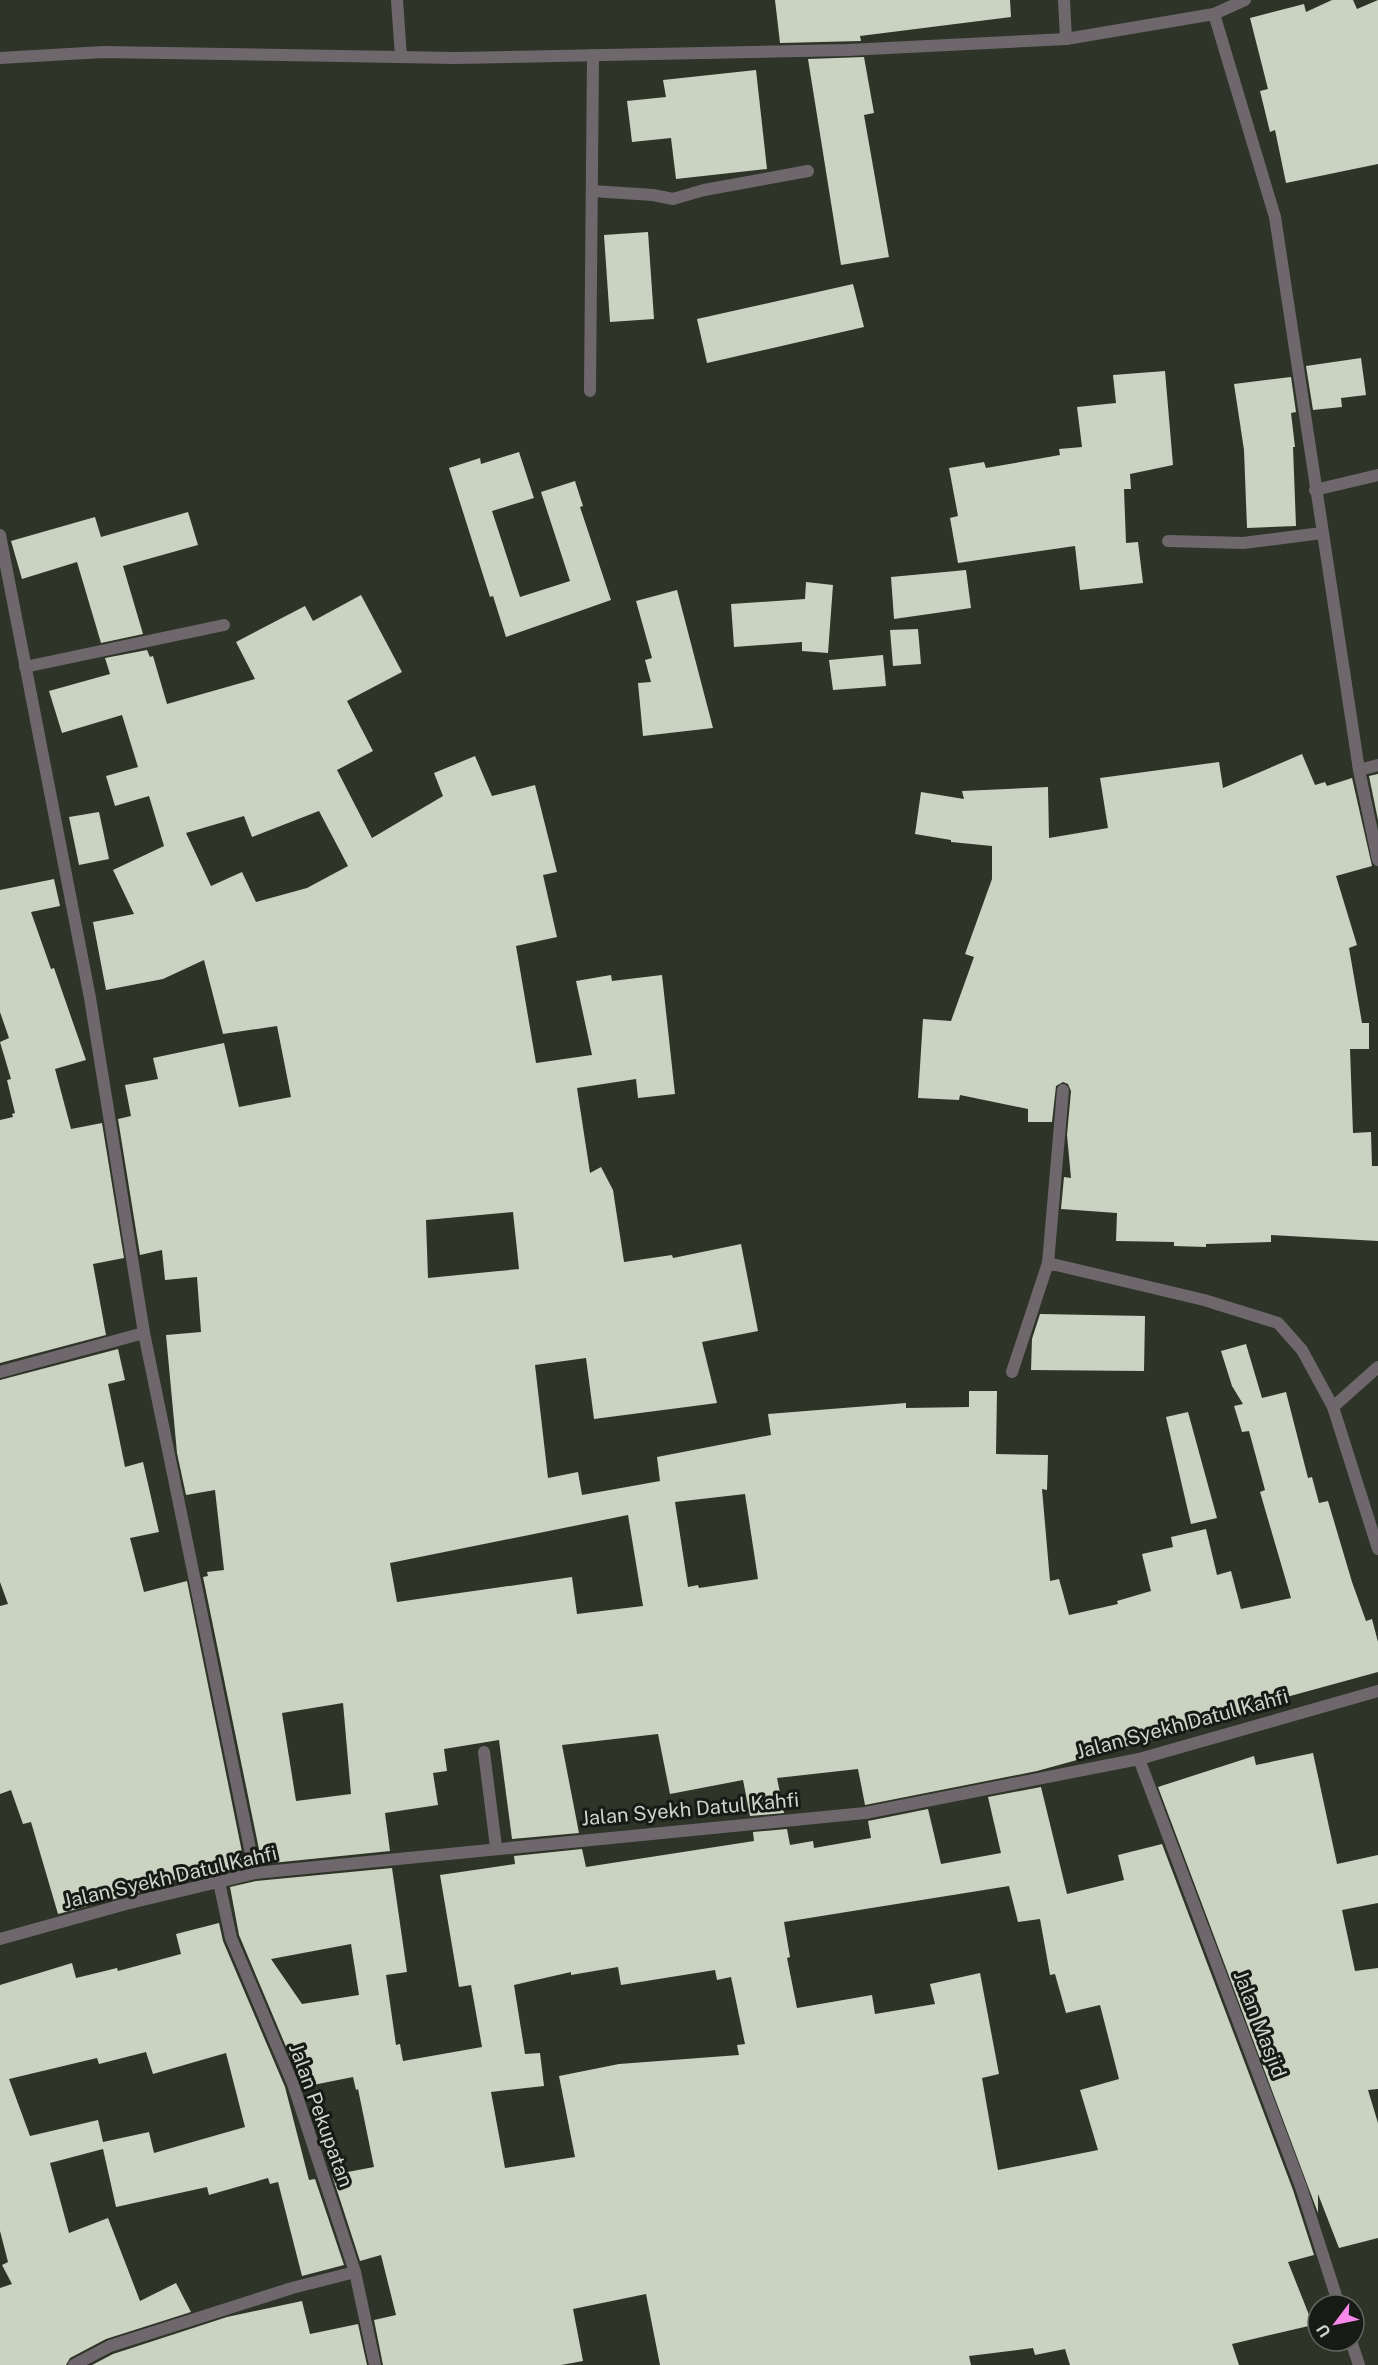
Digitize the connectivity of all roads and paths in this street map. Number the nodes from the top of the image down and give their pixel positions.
1 (397, 0) edge
2 (1064, 0) edge
3 (1245, 0) edge
4 (1214, 14) junction
5 (1066, 39) junction
6 (593, 55) junction
7 (401, 57) junction
8 (0, 58) edge
9 (808, 171) dead end
10 (592, 191) junction
11 (590, 391) dead end
12 (1378, 475) edge
13 (1315, 490) junction
14 (1322, 533) junction
15 (0, 535) edge
16 (1168, 541) dead end
17 (224, 626) dead end
18 (25, 667) junction
19 (1378, 765) edge
20 (1359, 770) junction
21 (1378, 860) edge
22 (1063, 1090) dead end
23 (1048, 1263) junction
24 (144, 1334) junction
25 (1378, 1367) edge
26 (0, 1372) edge
27 (1012, 1372) dead end
28 (1333, 1407) junction
29 (1378, 1549) edge
30 (1378, 1692) edge
31 (484, 1752) dead end
32 (1139, 1759) junction
33 (496, 1847) junction
34 (255, 1873) junction
35 (219, 1882) junction
36 (0, 1939) edge
37 (355, 2272) junction
38 (1336, 2293) edge
39 (74, 2365) edge
40 (375, 2365) edge

1 - 7 street
2 - 5 street
3 - 4 street
4 - 5 street
4 - 13 street
5 - 6 street
6 - 7 street
6 - 10 street
7 - 8 street
9 - 10 street
10 - 11 street
12 - 13 street
13 - 14 street
14 - 16 street
14 - 20 street
15 - 18 street
17 - 18 street
18 - 24 street
19 - 20 street
20 - 21 street
22 - 23 street
23 - 27 street
23 - 28 street
24 - 26 street
24 - 34 street
25 - 28 street
28 - 29 street
30 - 32 street, Jalan Syekh Datul Kahfi
31 - 33 street
32 - 33 street, Jalan Syekh Datul Kahfi
32 - 38 street, Jalan Masjid
33 - 34 street, Jalan Syekh Datul Kahfi
34 - 35 street, Jalan Syekh Datul Kahfi
35 - 36 street, Jalan Syekh Datul Kahfi
35 - 37 street, Jalan Pekupatan
37 - 39 street
37 - 40 street, Jalan Pekupatan

